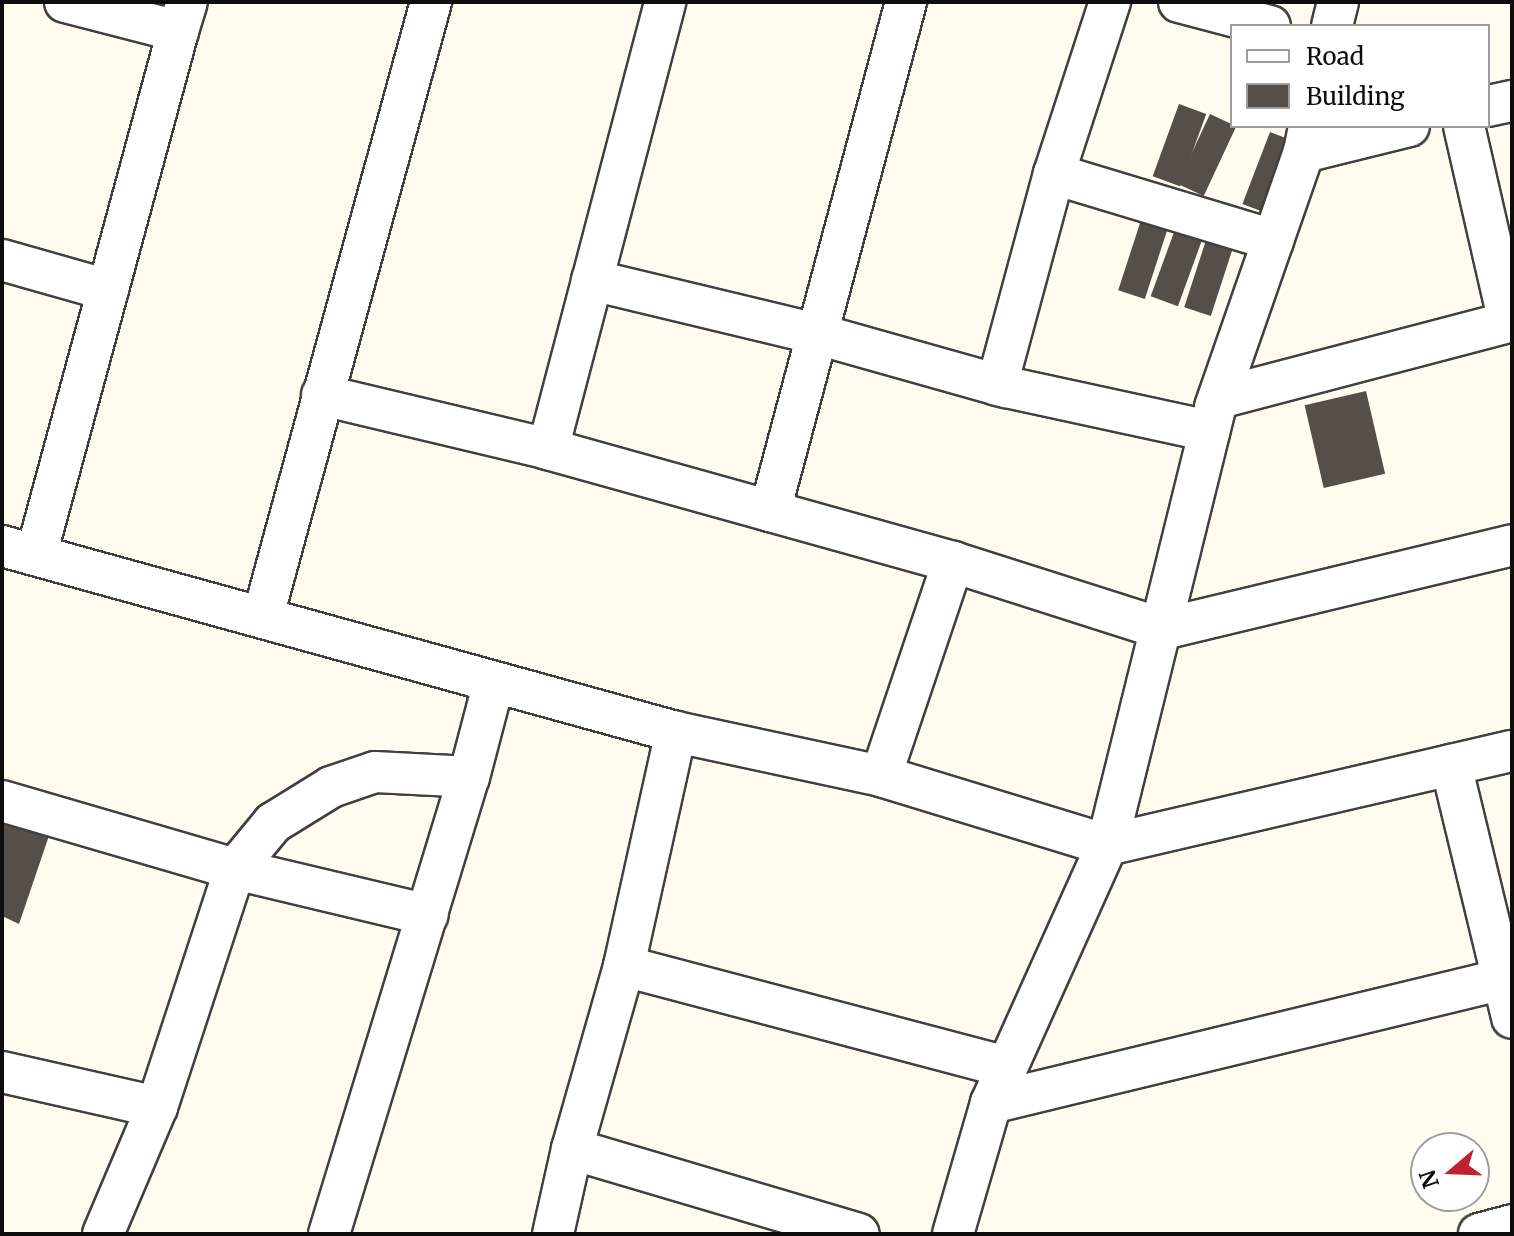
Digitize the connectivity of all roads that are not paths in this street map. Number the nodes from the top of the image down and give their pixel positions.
1 (65, 2) edge
2 (431, 2) edge
3 (665, 2) edge
4 (906, 2) edge
5 (1110, 2) edge
6 (1179, 2) edge
7 (1338, 2) edge
8 (182, 16) edge
9 (1262, 24) edge
10 (1332, 24) edge
11 (1512, 101) edge
12 (1490, 106) edge
13 (1393, 128) edge
14 (1464, 128) edge
15 (1307, 139) edge
16 (1054, 174) junction
17 (1273, 240) junction
18 (2, 260) edge
19 (592, 280) junction
20 (108, 290) junction
21 (1510, 322) edge
22 (817, 334) junction
23 (997, 385) junction
24 (322, 395) junction
25 (1214, 415) junction
26 (548, 449) junction
27 (770, 511) junction
28 (1512, 545) edge
29 (19, 550) edge
30 (953, 562) junction
31 (263, 616) junction
32 (1163, 629) junction
33 (494, 682) junction
34 (676, 732) junction
35 (1512, 751) edge
36 (1451, 765) junction
37 (881, 776) junction
38 (469, 777) junction
39 (2, 801) edge
40 (1107, 845) junction
41 (235, 869) junction
42 (428, 915) junction
43 (624, 966) junction
44 (1508, 978) edge
45 (1512, 1018) edge
46 (1007, 1067) junction
47 (2, 1072) edge
48 (991, 1103) junction
49 (157, 1107) junction
50 (572, 1149) junction
51 (1512, 1225) edge
52 (103, 1234) edge
53 (329, 1234) edge
54 (553, 1234) edge
55 (859, 1234) edge
56 (953, 1234) edge
57 (1479, 1234) edge

1 - 8 street
2 - 24 street
3 - 19 street
4 - 22 street
5 - 16 street
6 - 9 street
7 - 10 street
8 - 20 street
11 - 12 street
13 - 15 street
14 - 21 street
15 - 17 street
16 - 17 street
16 - 23 street
17 - 25 street
18 - 20 street
19 - 22 street
19 - 26 street
20 - 29 street
21 - 25 street
22 - 23 street
22 - 27 street
23 - 25 street
24 - 26 street
24 - 31 street
25 - 32 street
26 - 27 street
27 - 30 street
28 - 32 street
29 - 31 street
30 - 32 street
30 - 37 street
31 - 33 street
32 - 40 street
33 - 34 street
33 - 38 street
34 - 37 street
34 - 43 street
35 - 36 street
36 - 40 street
36 - 44 street
37 - 40 street
38 - 41 street
38 - 42 street
39 - 41 street
40 - 46 street
41 - 42 street
41 - 49 street
42 - 53 street
43 - 46 street
43 - 50 street
44 - 45 street
44 - 48 street
46 - 48 street
47 - 49 street
48 - 56 street
49 - 52 street
50 - 54 street
50 - 55 street
51 - 57 street

